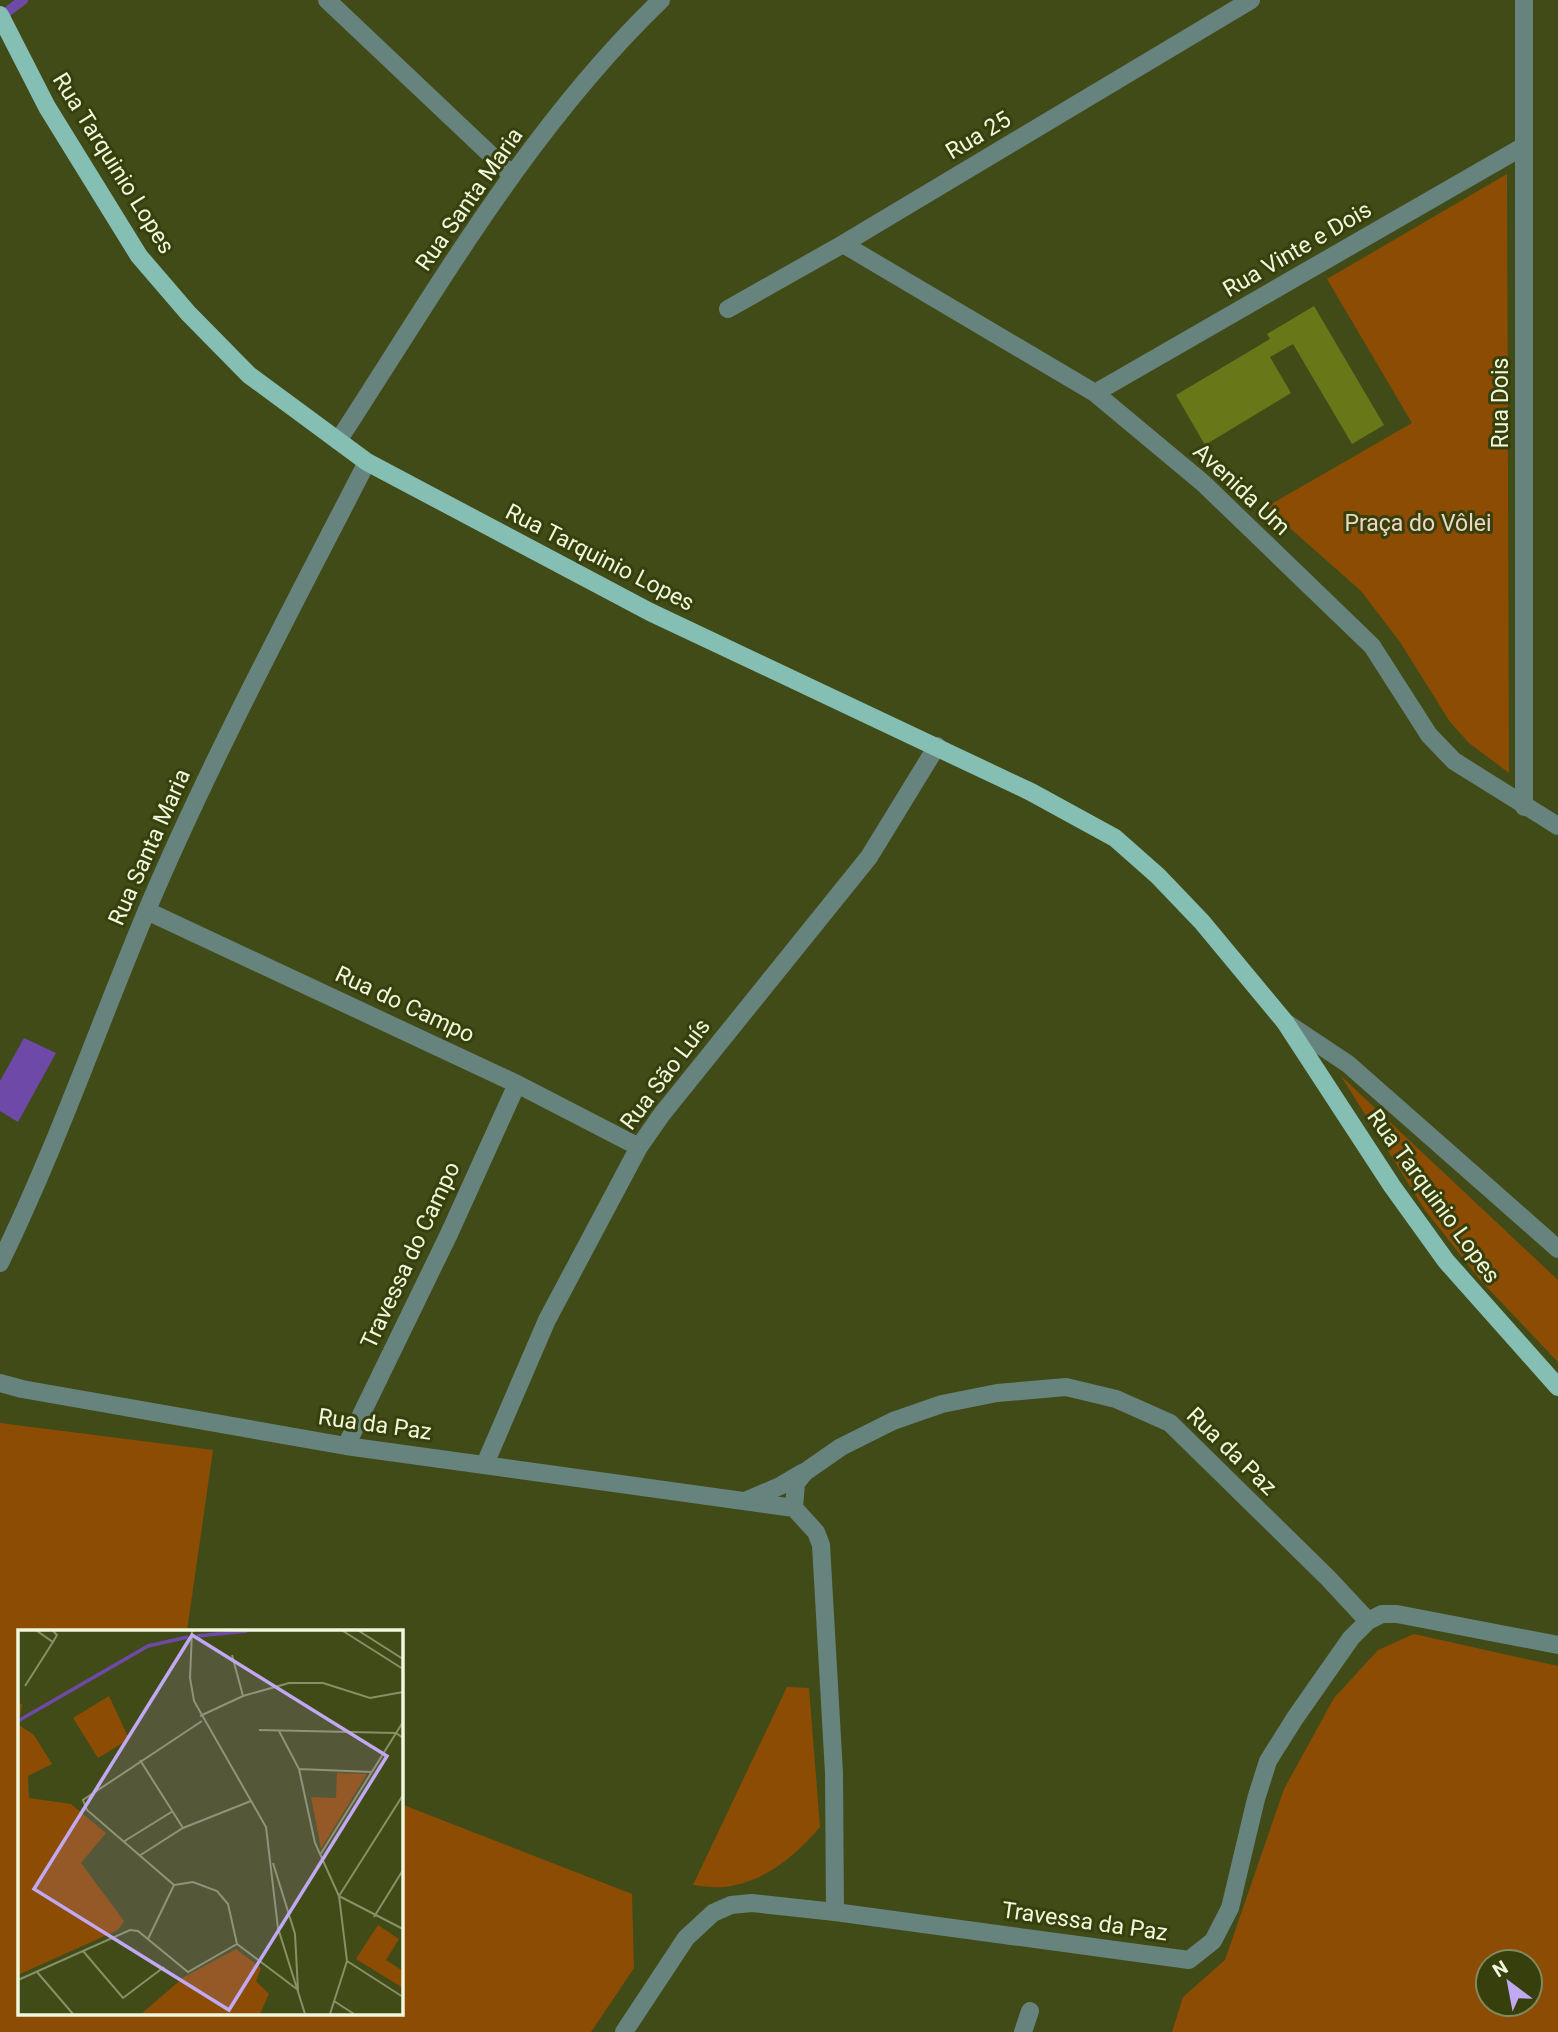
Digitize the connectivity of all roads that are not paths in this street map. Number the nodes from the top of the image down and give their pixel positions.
1 (327, 0) edge
2 (661, 0) edge
3 (1251, 0) edge
4 (1524, 0) edge
5 (0, 15) edge
6 (1524, 146) junction
7 (511, 174) junction
8 (843, 244) junction
9 (728, 309) dead end
10 (1095, 393) junction
11 (338, 441) junction
12 (367, 462) junction
13 (937, 746) junction
14 (1524, 807) junction
15 (1558, 826) edge
16 (147, 911) junction
17 (1285, 1022) junction
18 (517, 1084) junction
19 (639, 1147) junction
20 (1558, 1249) edge
21 (0, 1263) edge
22 (0, 1383) edge
23 (1558, 1387) edge
24 (346, 1446) junction
25 (485, 1464) junction
26 (805, 1472) junction
27 (744, 1501) junction
28 (794, 1508) junction
29 (1368, 1621) junction
30 (1558, 1645) edge
31 (835, 1912) junction
32 (1030, 2011) dead end
33 (624, 2032) edge
34 (1023, 2032) edge

1 - 7 street
2 - 7 street, Rua Santa Maria
3 - 8 street, Rua 25
4 - 6 street, Rua Dois
5 - 11 main road, Rua Tarquinio Lopes
6 - 10 street, Rua Vinte e Dois
6 - 14 street, Rua Dois
7 - 11 street, Rua Santa Maria
8 - 9 street, Rua 25
8 - 10 street, Avenida Um
10 - 14 street, Avenida Um
11 - 12 main road, Rua Tarquinio Lopes
12 - 13 main road, Rua Tarquinio Lopes
12 - 16 street, Rua Santa Maria
13 - 17 main road, Rua Tarquinio Lopes
13 - 19 street, Rua São Luís
14 - 15 street, Avenida Um
16 - 18 street, Rua do Campo
16 - 21 street, Rua Santa Maria
17 - 20 street, Rua Tarquinio Lopes
17 - 23 main road, Rua Tarquinio Lopes
18 - 19 street, Rua do Campo
18 - 24 street, Travessa do Campo
19 - 25 street, Rua São Luís
22 - 24 street, Rua da Paz
24 - 25 street, Rua da Paz
25 - 27 street, Rua da Paz
26 - 27 street, Rua da Paz
26 - 28 street
26 - 29 street, Rua da Paz
27 - 28 street, Rua da Paz
28 - 31 street
29 - 30 street
29 - 31 street, Travessa da Paz
31 - 33 street
32 - 34 street

